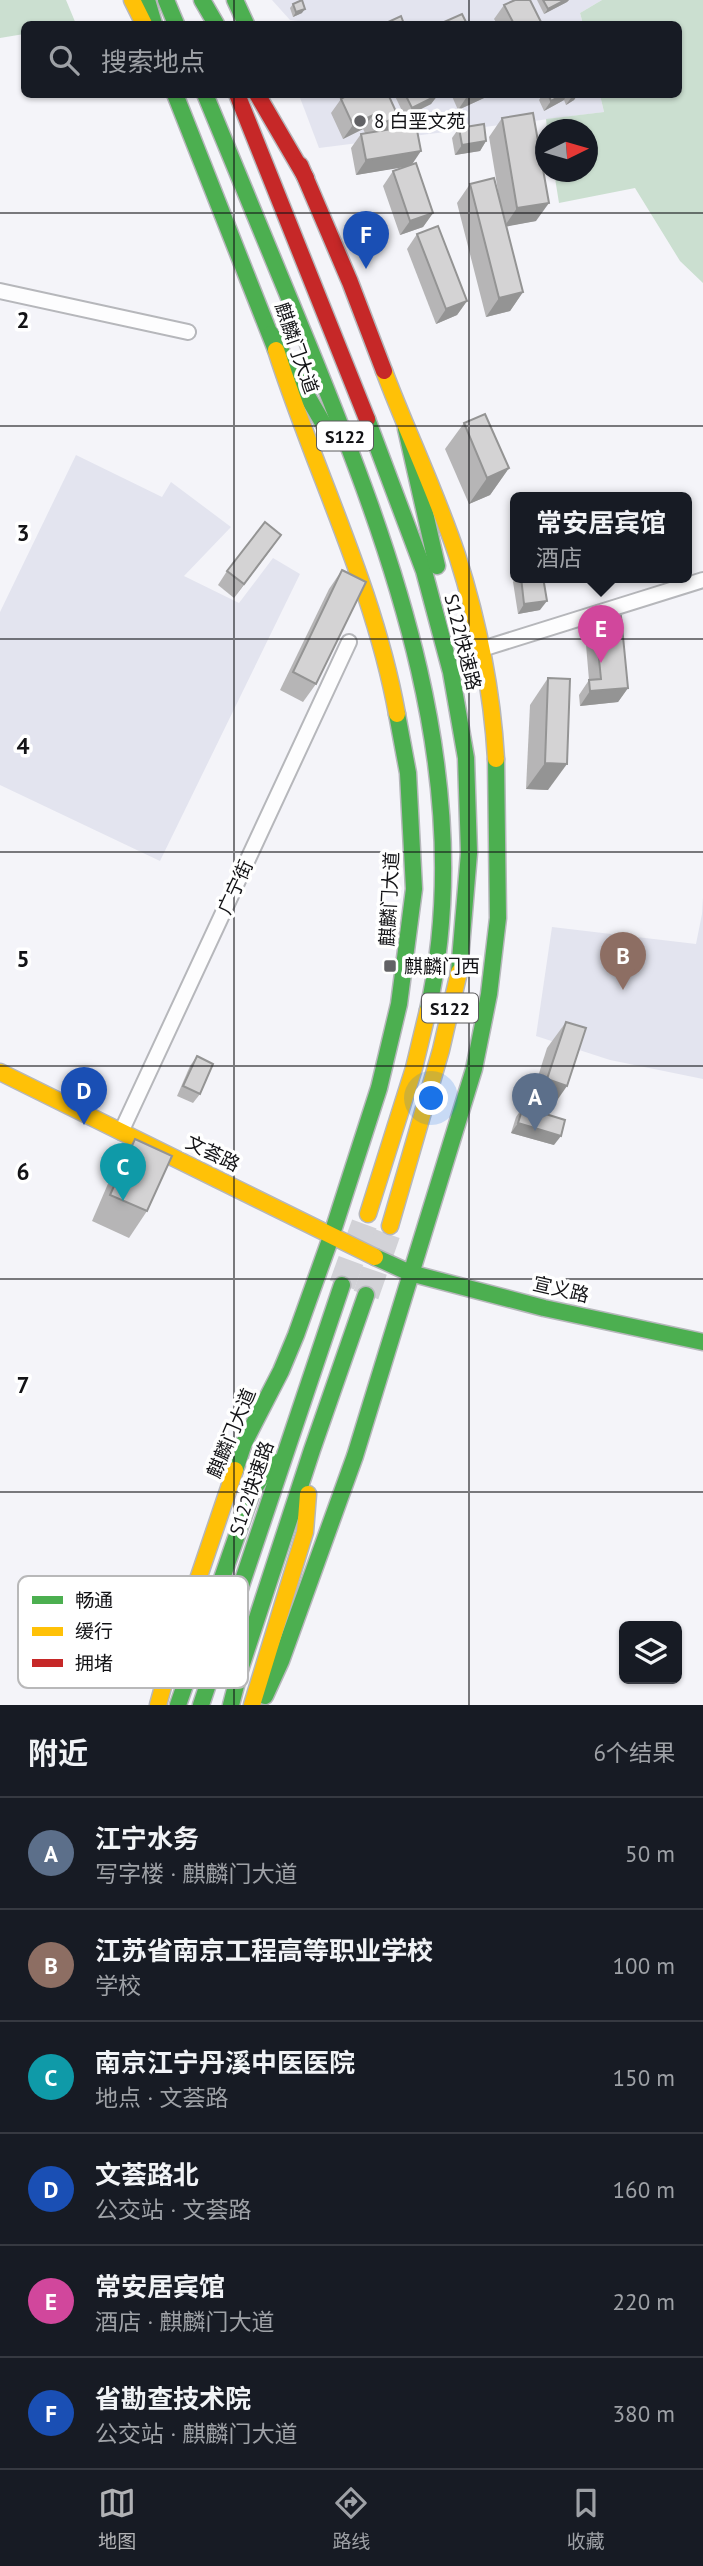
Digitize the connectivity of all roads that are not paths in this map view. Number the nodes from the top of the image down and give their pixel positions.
1 (132, 0) edge
2 (147, 0) edge
3 (166, 0) edge
4 (202, 0) edge
5 (235, 0) edge
6 (142, 21) edge
7 (153, 21) edge
8 (175, 21) edge
9 (210, 21) edge
10 (214, 21) edge
11 (245, 21) edge
12 (177, 98) edge
13 (207, 98) edge
14 (239, 98) edge
15 (259, 98) edge
16 (275, 98) edge
17 (306, 178) junction
18 (0, 291) edge
19 (188, 332) dead end
20 (271, 334) junction
21 (406, 429) junction
22 (371, 503) junction
23 (703, 580) edge
24 (349, 642) dead end
25 (482, 649) junction
26 (451, 672) junction
27 (0, 1072) edge
28 (121, 1132) junction
29 (368, 1214) tunnel mouth
30 (390, 1226) tunnel mouth
31 (331, 1237) junction
32 (411, 1273) junction
33 (342, 1285) tunnel mouth
34 (366, 1296) tunnel mouth
35 (703, 1342) edge
36 (296, 1424) junction
37 (312, 1450) junction
38 (199, 1576) edge
39 (223, 1576) edge
40 (244, 1576) edge
41 (248, 1646) edge
42 (163, 1688) edge
43 (184, 1688) edge
44 (206, 1688) edge
45 (158, 1705) edge
46 (178, 1705) edge
47 (201, 1705) edge
48 (252, 1705) edge
49 (260, 1705) edge

1 - 6 main road
2 - 7 main road
3 - 8 main road
4 - 9 main road
4 - 10 main road
5 - 11 main road
12 - 20 main road, 麒麟门大道
13 - 22 main road, S122
14 - 26 main road, S122快速路 / S122
15 - 17 main road
16 - 17 main road
17 - 21 main road
18 - 19 street
20 - 22 main road
20 - 31 main road, 麒麟门大道
21 - 25 main road
21 - 26 main road
22 - 29 main road, S122
23 - 25 street
24 - 28 street, 广宁街
25 - 32 main road
26 - 30 main road, S122快速路 / S122
27 - 28 main road, 文荟路
28 - 31 main road, 文荟路
31 - 32 main road, 文荟路
31 - 38 main road, 麒麟门大道
32 - 35 main road, 宣义路
32 - 49 main road
33 - 36 main road, S122快速路
34 - 37 main road
36 - 39 main road
36 - 40 main road, S122快速路
37 - 41 main road
37 - 48 main road
42 - 45 main road, 麒麟门大道
43 - 46 main road
44 - 47 main road, S122快速路

